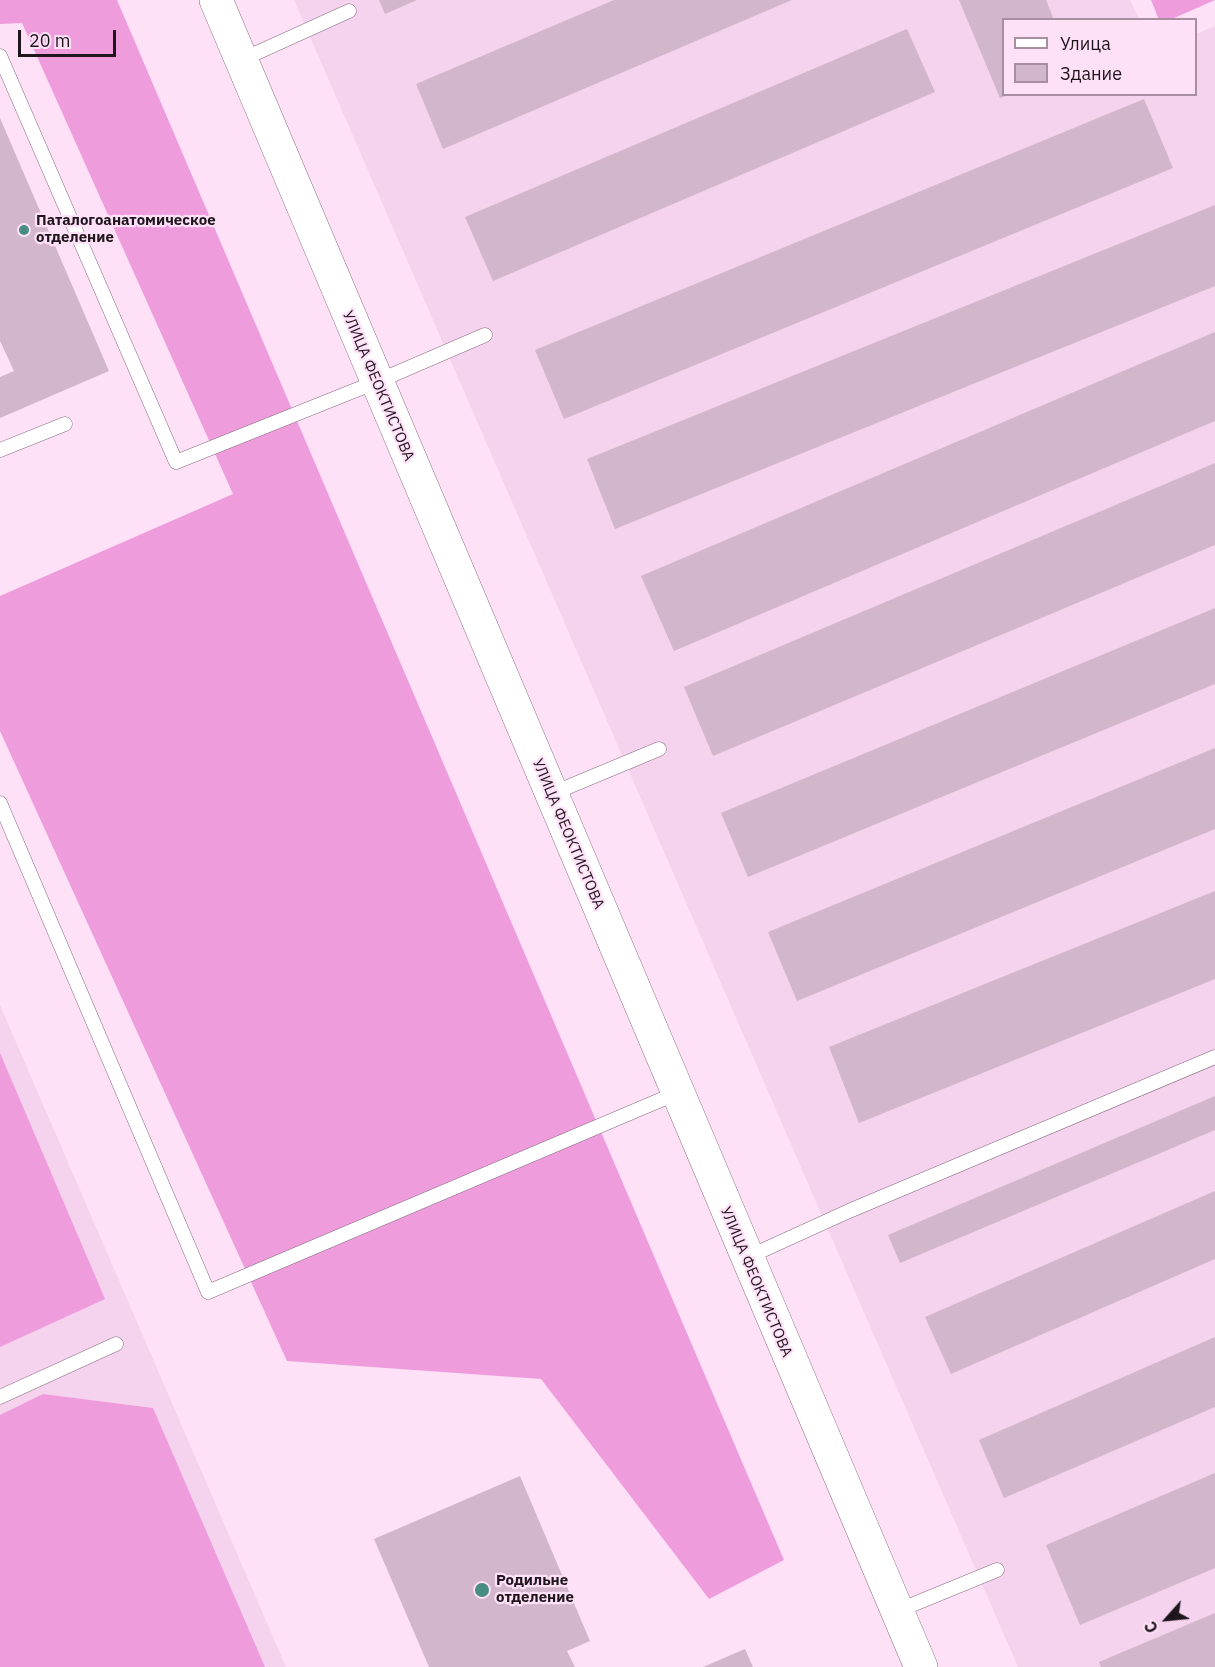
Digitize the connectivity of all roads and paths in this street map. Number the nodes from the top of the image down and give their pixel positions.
1 (216, 0) edge
2 (349, 11) dead end
3 (0, 56) edge
4 (241, 60) junction
5 (485, 334) dead end
6 (376, 382) junction
7 (65, 424) dead end
8 (0, 450) edge
9 (659, 749) dead end
10 (551, 794) junction
11 (0, 803) edge
12 (1215, 1057) edge
13 (677, 1094) junction
14 (746, 1258) junction
15 (116, 1344) dead end
16 (0, 1396) edge
17 (998, 1569) dead end
18 (895, 1612) junction
19 (921, 1667) edge

1 - 4 street, УЛИЦА ФЕОКТИСТОВА
2 - 4 lane
3 - 6 lane
4 - 6 street, УЛИЦА ФЕОКТИСТОВА
5 - 6 lane
6 - 10 street, УЛИЦА ФЕОКТИСТОВА
7 - 8 lane
9 - 10 lane
10 - 13 street, УЛИЦА ФЕОКТИСТОВА
11 - 13 lane
12 - 14 lane
13 - 14 street, УЛИЦА ФЕОКТИСТОВА
14 - 18 street, УЛИЦА ФЕОКТИСТОВА
15 - 16 lane
17 - 18 lane
18 - 19 street, УЛИЦА ФЕОКТИСТОВА

